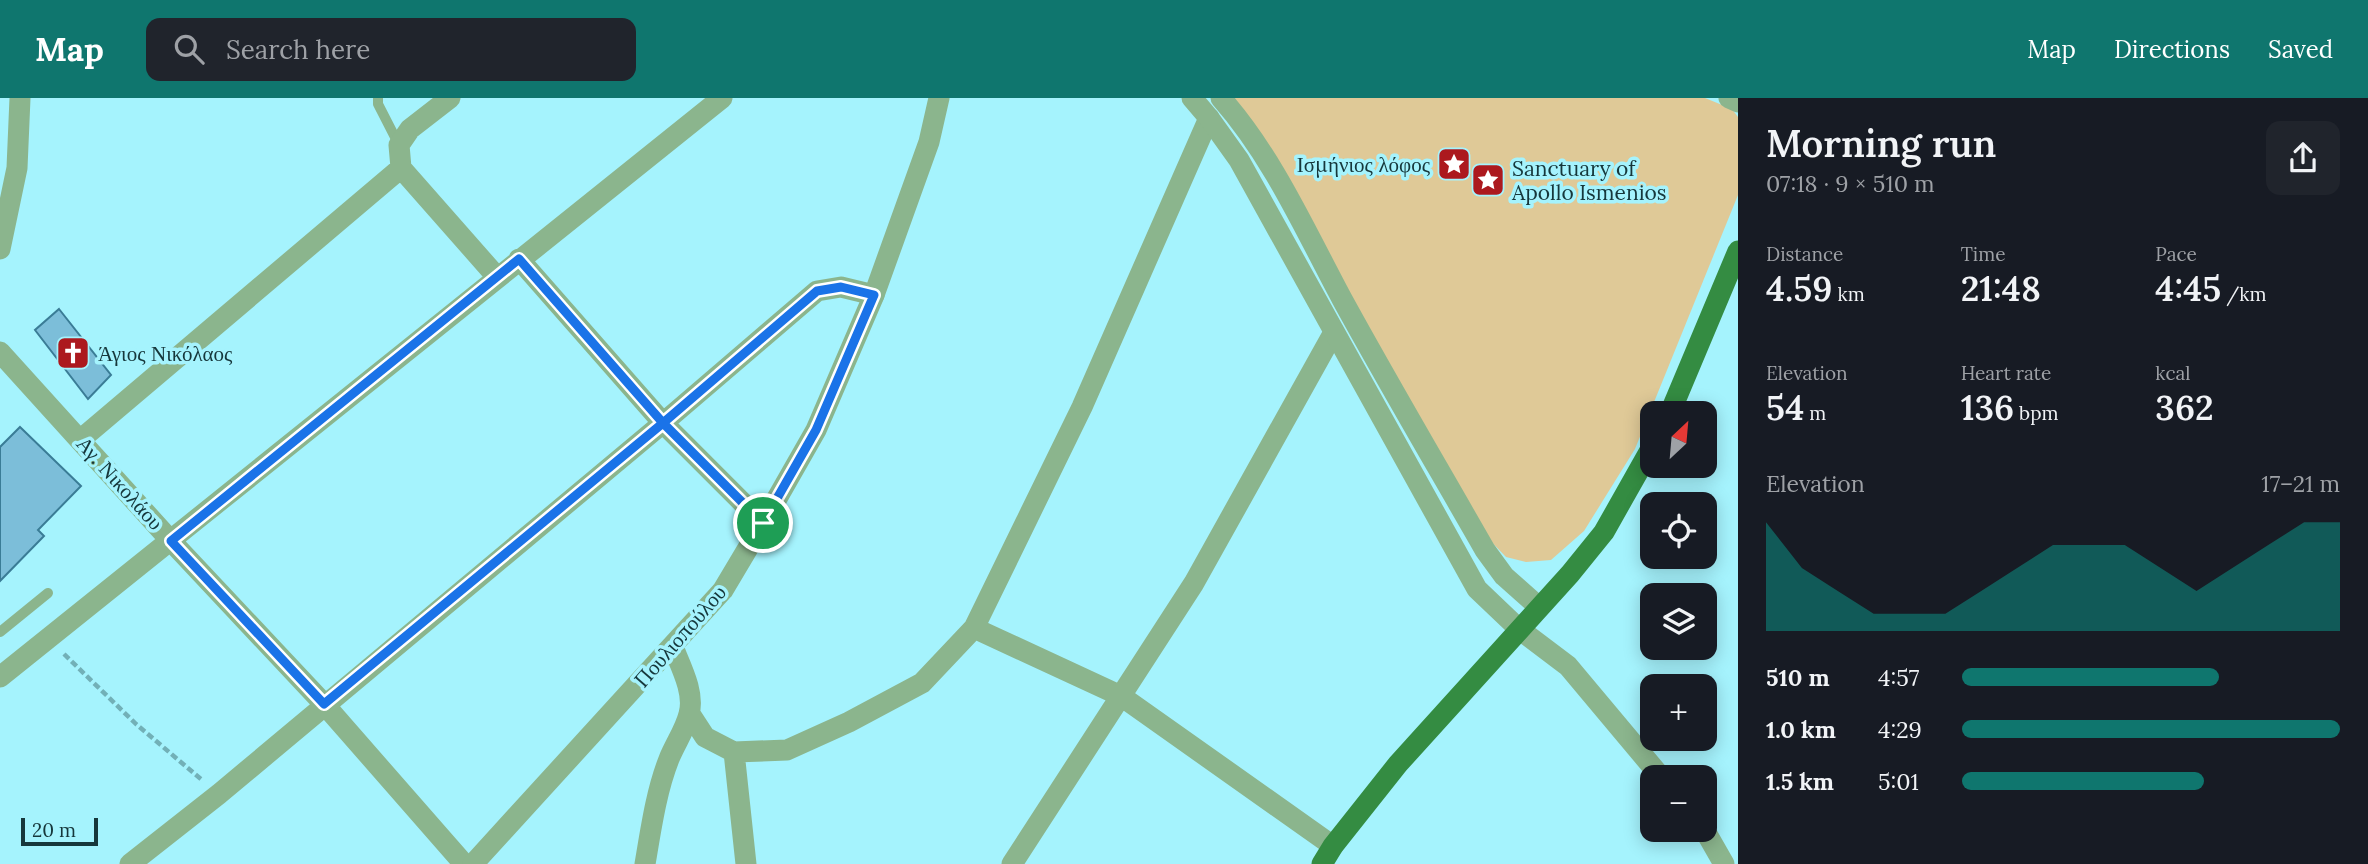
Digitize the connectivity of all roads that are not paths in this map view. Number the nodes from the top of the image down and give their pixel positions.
1 (20, 98) edge
2 (378, 98) edge
3 (450, 98) edge
4 (722, 98) edge
5 (939, 98) edge
6 (1192, 98) edge
7 (1221, 98) edge
8 (1729, 98) edge
9 (1738, 102) edge
10 (1209, 118) junction
11 (399, 145) junction
12 (401, 168) junction
13 (0, 249) edge
14 (1738, 251) edge
15 (519, 259) junction
16 (497, 277) junction
17 (874, 295) junction
18 (1343, 299) junction
19 (1322, 310) junction
20 (1334, 332) junction
21 (0, 352) edge
22 (1675, 401) edge
23 (663, 423) junction
24 (80, 440) junction
25 (1640, 468) edge
26 (763, 523) junction
27 (171, 541) junction
28 (47, 593) dead end
29 (1539, 607) junction
30 (974, 628) junction
31 (1519, 629) junction
32 (0, 632) edge
33 (673, 647) junction
34 (0, 677) edge
35 (1121, 696) junction
36 (324, 704) junction
37 (690, 713) junction
38 (734, 752) junction
39 (1651, 765) edge
40 (1711, 842) edge
41 (1327, 855) edge
42 (130, 864) edge
43 (464, 864) edge
44 (473, 864) edge
45 (645, 864) edge
46 (746, 864) edge
47 (1012, 864) edge
48 (1724, 864) edge

1 - 13 street
2 - 11 lane
3 - 11 street
4 - 15 street
5 - 17 street, Πουλιοπούλου
6 - 10 street
7 - 18 street
8 - 9 street
10 - 19 street
10 - 30 street
11 - 12 street
12 - 16 street
12 - 24 street
14 - 22 main road
15 - 16 street
15 - 23 street
16 - 27 street
17 - 23 street
17 - 26 street, Πουλιοπούλου
18 - 19 street
18 - 29 street
19 - 20 street
20 - 31 street
20 - 35 street
21 - 24 street, Αγ. Νικολάου
23 - 26 street
23 - 36 street
24 - 27 street, Αγ. Νικολάου
25 - 29 main road
26 - 33 street, Πουλιοπούλου
27 - 34 street
27 - 36 street, Αγ. Νικολάου
28 - 32 lane
29 - 31 main road
30 - 35 street
30 - 38 street
31 - 39 street
31 - 41 main road
33 - 37 street
33 - 44 street, Πουλιοπούλου
35 - 41 street
35 - 47 street
36 - 42 street
36 - 43 street, Αγ. Νικολάου
37 - 38 street
37 - 45 street
38 - 46 street
40 - 48 street

